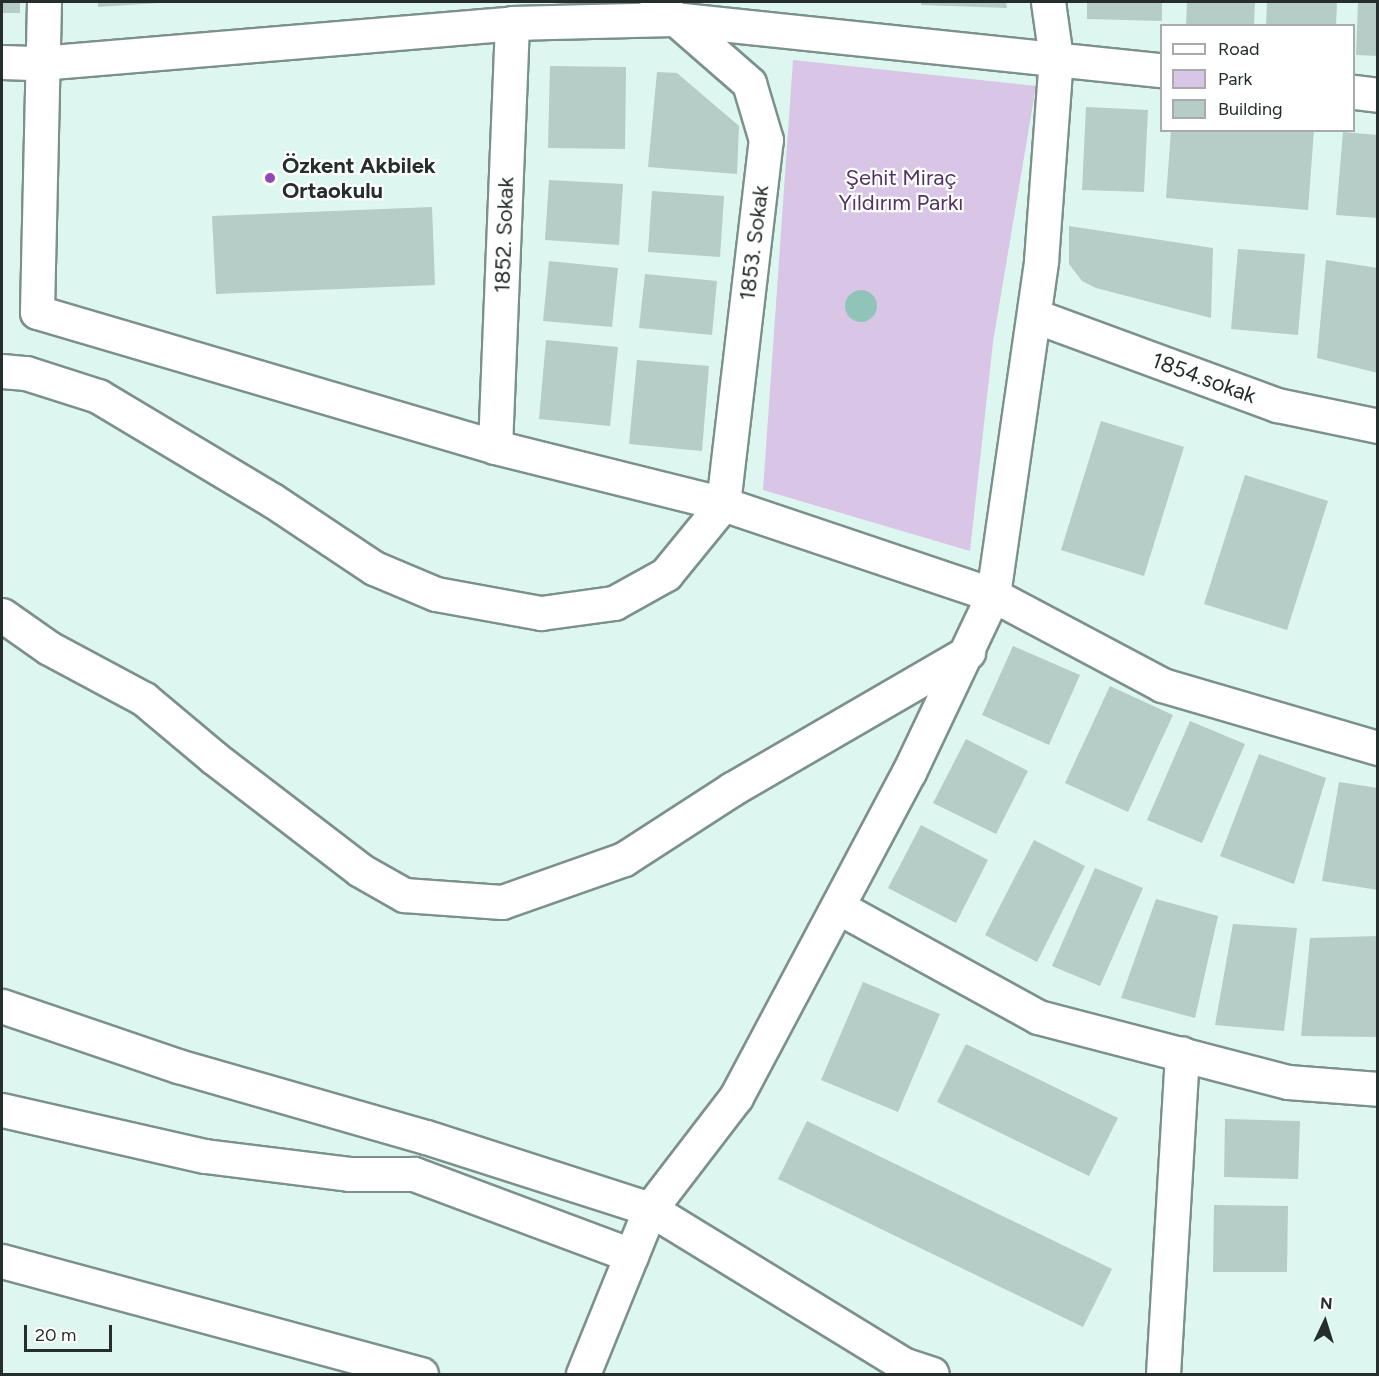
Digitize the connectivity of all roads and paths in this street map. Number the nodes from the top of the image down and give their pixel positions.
1 (44, 2) edge
2 (1048, 2) edge
3 (665, 10) edge
4 (512, 23) junction
5 (1056, 57) junction
6 (2, 62) edge
7 (40, 63) junction
8 (1160, 70) edge
9 (1355, 92) edge
10 (1377, 94) edge
11 (1035, 316) junction
12 (2, 371) edge
13 (1377, 426) edge
14 (495, 447) junction
15 (723, 504) junction
16 (993, 595) junction
17 (2, 615) edge
18 (968, 651) junction
19 (1377, 748) edge
20 (838, 906) junction
21 (2, 1006) edge
22 (1182, 1054) junction
23 (1377, 1089) edge
24 (2, 1110) edge
25 (650, 1209) junction
26 (631, 1255) junction
27 (2, 1261) edge
28 (421, 1374) edge
29 (583, 1374) edge
30 (932, 1374) edge
31 (1163, 1374) edge

1 - 7 street
2 - 5 street
3 - 4 street
3 - 5 street
3 - 15 street, 1853. Sokak
4 - 7 street
4 - 14 street, 1852. Sokak
5 - 8 street
5 - 11 street
6 - 7 street
7 - 14 street
9 - 10 street
11 - 13 street, 1854.sokak
11 - 16 street
12 - 15 street
14 - 15 street
15 - 16 street
16 - 18 street
16 - 19 street
17 - 18 street
18 - 20 street
20 - 22 street
20 - 25 street
21 - 25 street
22 - 23 street
22 - 31 street
24 - 26 street
25 - 26 street
25 - 30 street
26 - 29 street
27 - 28 street

